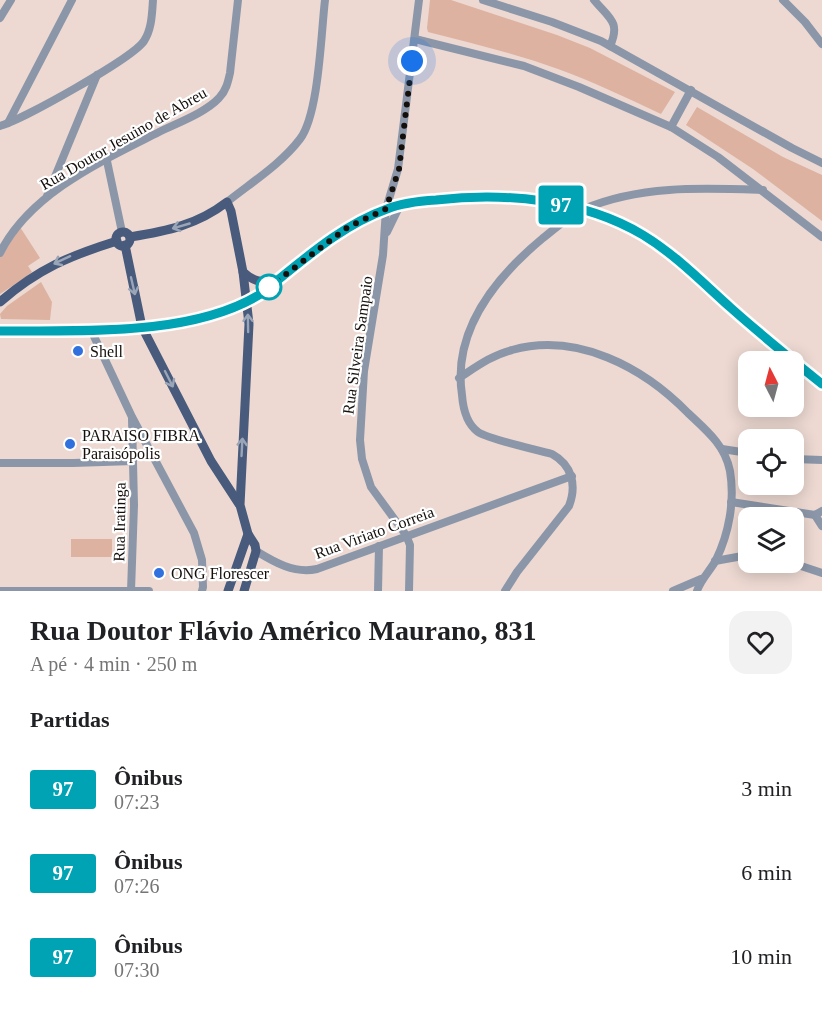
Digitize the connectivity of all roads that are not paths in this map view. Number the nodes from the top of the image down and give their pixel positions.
1 (11, 0) edge
2 (72, 0) edge
3 (153, 0) edge
4 (238, 0) edge
5 (325, 0) edge
6 (419, 0) edge
7 (483, 0) edge
8 (594, 0) edge
9 (783, 0) edge
10 (0, 18) edge
11 (415, 39) junction
12 (822, 44) edge
13 (610, 46) junction
14 (97, 75) junction
15 (691, 90) junction
16 (3, 125) edge
17 (671, 127) junction
18 (106, 160) junction
19 (822, 163) edge
20 (763, 190) junction
21 (46, 197) junction
22 (400, 205) junction
23 (229, 206) junction
24 (386, 209) junction
25 (580, 210) junction
26 (386, 234) junction
27 (822, 237) edge
28 (123, 239) junction
29 (0, 253) edge
30 (243, 272) junction
31 (278, 280) junction
32 (0, 302) edge
33 (247, 302) junction
34 (142, 327) junction
35 (92, 330) junction
36 (0, 331) edge
37 (459, 378) junction
38 (822, 384) edge
39 (132, 417) junction
40 (722, 449) junction
41 (738, 451) edge
42 (804, 459) edge
43 (133, 460) junction
44 (822, 460) edge
45 (0, 463) edge
46 (572, 476) junction
47 (731, 502) junction
48 (240, 506) junction
49 (819, 513) edge
50 (822, 526) edge
51 (248, 534) junction
52 (406, 535) junction
53 (379, 546) junction
54 (256, 551) junction
55 (738, 557) edge
56 (715, 561) junction
57 (804, 567) edge
58 (822, 573) edge
59 (701, 579) junction
60 (0, 591) edge
61 (131, 591) edge
62 (149, 591) edge
63 (201, 591) edge
64 (228, 591) edge
65 (244, 591) edge
66 (378, 591) edge
67 (409, 591) edge
68 (505, 591) edge
69 (673, 591) edge
70 (697, 591) edge

1 - 10 street
2 - 16 street
3 - 14 street
4 - 18 street, Rua Doutor Jesuino de Abreu
5 - 23 street
6 - 11 street, Rua Silveira Sampaio
7 - 13 street
8 - 13 street
9 - 12 street
11 - 17 street
11 - 24 street, Rua Silveira Sampaio
13 - 15 street
14 - 16 street
14 - 21 street
15 - 17 street
15 - 19 street
17 - 20 street
18 - 21 street, Rua Doutor Jesuino de Abreu
18 - 28 street
20 - 25 street
20 - 27 street
21 - 29 street, Rua Doutor Jesuino de Abreu
22 - 24 main road
22 - 25 main road
22 - 26 street, Rua Silveira Sampaio
23 -> 28 main road
23 - 30 main road
24 - 26 street, Rua Silveira Sampaio
24 - 31 main road
25 - 37 street
25 - 38 main road
26 - 52 street, Rua Silveira Sampaio
28 -> 32 main road
28 -> 34 main road
30 - 31 main road
30 - 33 main road
31 - 33 main road
33 - 34 main road
48 -> 33 main road
34 - 35 main road
34 -> 48 main road
35 - 36 main road
35 - 39 street
37 - 40 street
37 - 46 street
39 - 43 street, Rua Iratinga
39 - 63 street
40 - 41 street
40 - 47 street
42 - 44 street
43 - 45 street
43 - 61 street, Rua Iratinga
46 - 52 street, Rua Viriato Correia
46 - 68 street
47 - 49 street
47 - 56 street
48 - 51 main road
49 - 50 street
51 - 54 main road
51 - 64 main road
52 - 53 street, Rua Viriato Correia
52 - 67 street, Rua Silveira Sampaio
53 - 54 street, Rua Viriato Correia
53 - 66 street
54 - 65 main road
55 - 56 street
56 - 59 street
57 - 58 street
59 - 69 street
59 - 70 street
60 - 61 street
61 - 62 street

